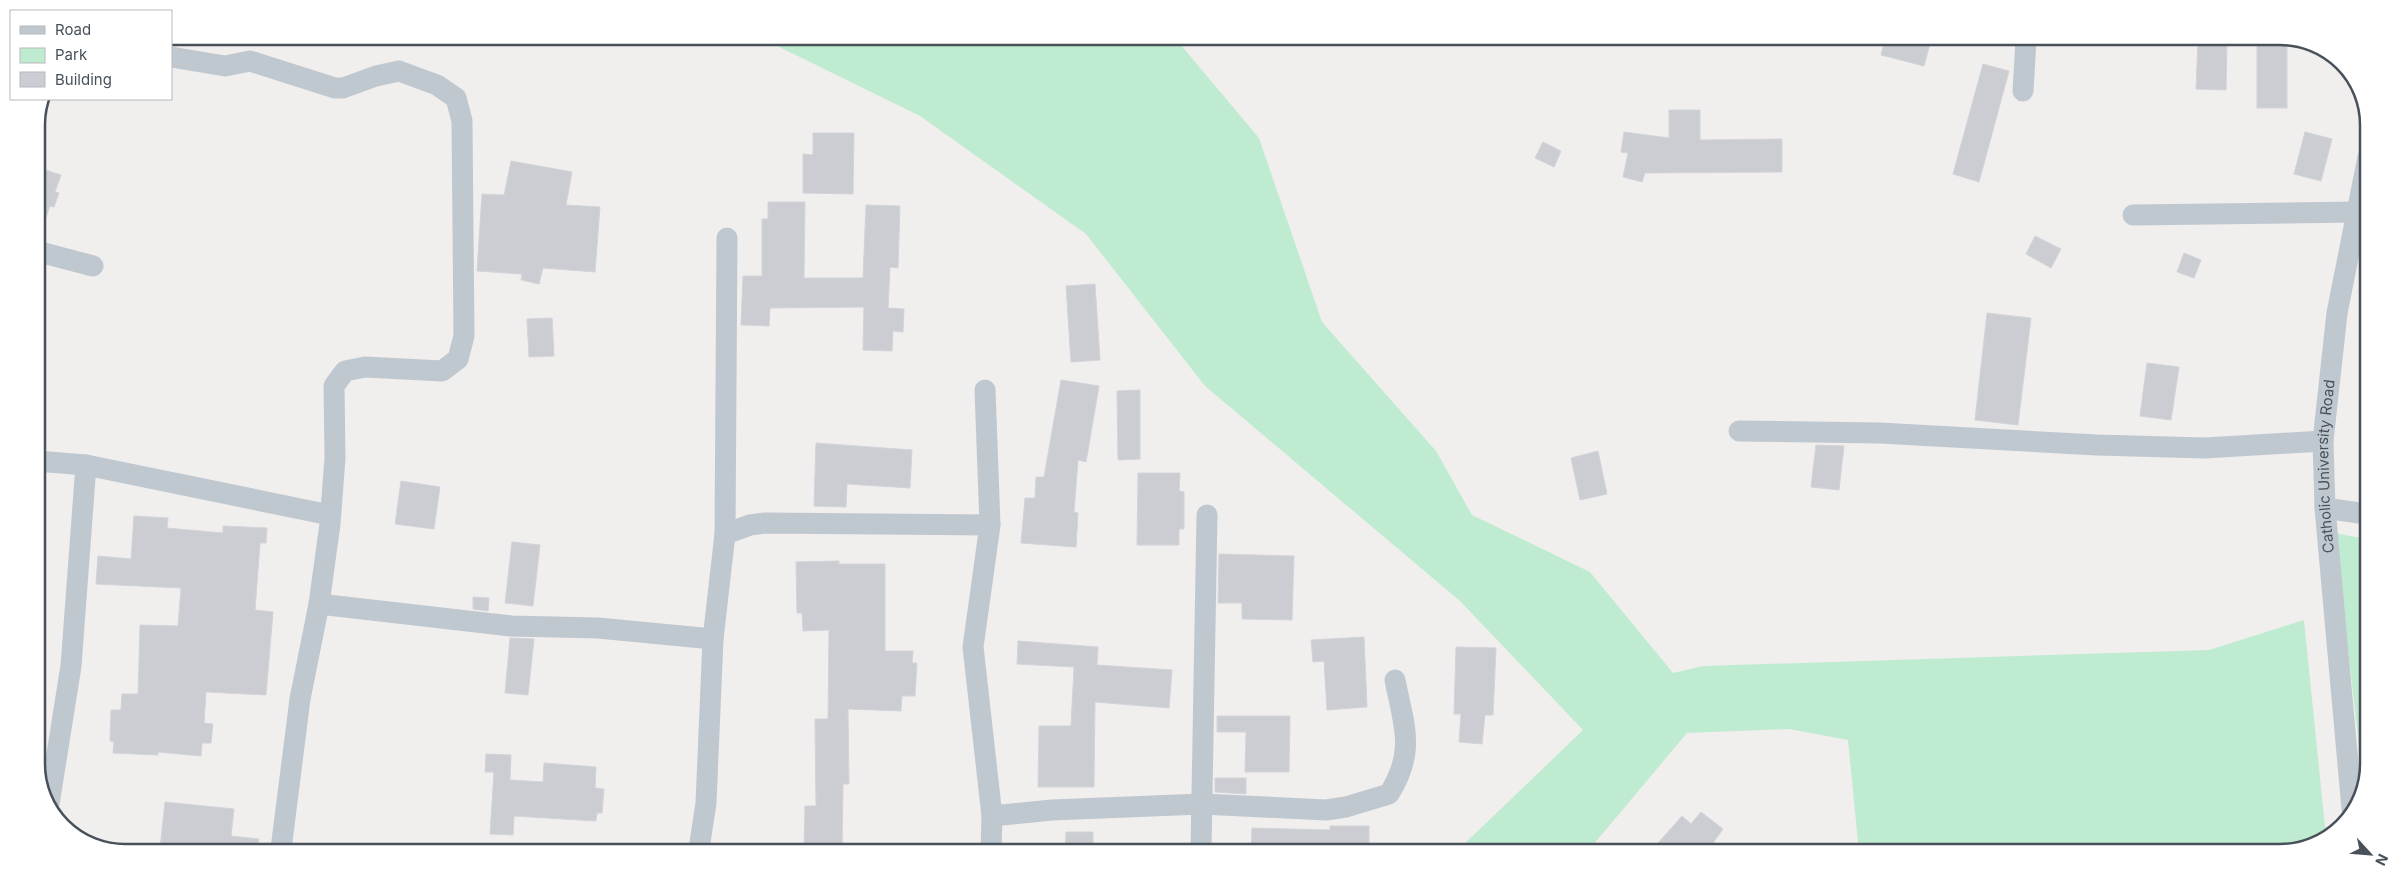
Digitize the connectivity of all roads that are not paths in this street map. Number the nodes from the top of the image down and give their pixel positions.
1 (2026, 45) edge
2 (172, 57) edge
3 (2023, 91) dead end
4 (2360, 197) edge
5 (2357, 212) junction
6 (2133, 215) dead end
7 (727, 238) dead end
8 (45, 253) edge
9 (93, 266) dead end
10 (986, 390) dead end
11 (1739, 431) dead end
12 (2324, 441) junction
13 (45, 462) edge
14 (86, 465) junction
15 (2325, 508) junction
16 (2360, 513) edge
17 (330, 515) junction
18 (1206, 515) dead end
19 (990, 525) junction
20 (725, 534) junction
21 (319, 604) junction
22 (714, 639) junction
23 (1395, 680) dead end
24 (51, 794) edge
25 (2351, 800) edge
26 (1202, 804) junction
27 (992, 816) junction
28 (282, 844) edge
29 (700, 844) edge
30 (991, 844) edge
31 (1201, 844) edge

1 - 3 street
2 - 17 street
4 - 5 street, Catholic University Road
5 - 6 street
5 - 12 street, Catholic University Road
7 - 20 street
8 - 9 street
10 - 19 street
11 - 12 street
12 - 15 street, Catholic University Road
13 - 14 street
14 - 17 street
14 - 24 street
15 - 16 street
15 - 25 street, Catholic University Road
17 - 21 street
18 - 26 street
19 - 20 street
19 - 27 street
20 - 22 street
21 - 22 street
21 - 28 street
22 - 29 street
23 - 26 street
26 - 27 street
26 - 31 street
27 - 30 street

